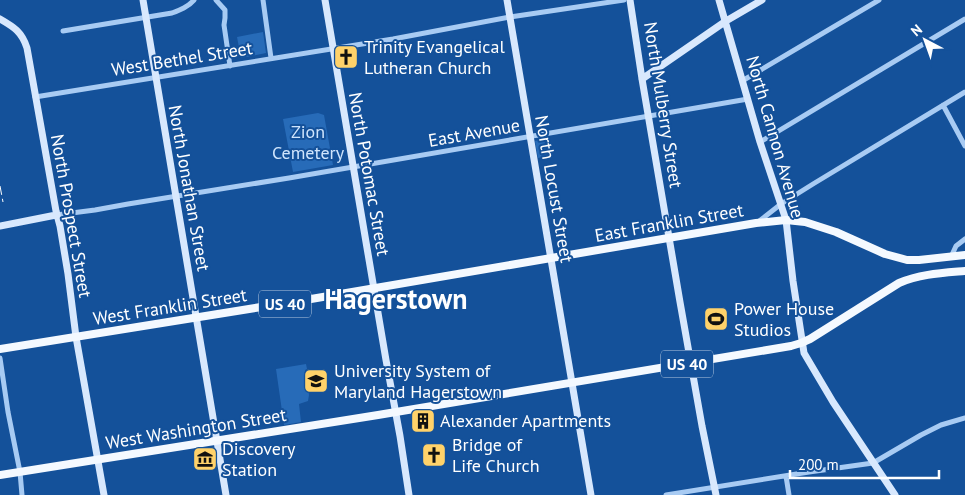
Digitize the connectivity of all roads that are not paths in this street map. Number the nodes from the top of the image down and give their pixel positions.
1 (143, 0) edge
2 (194, 0) edge
3 (216, 0) edge
4 (263, 0) edge
5 (325, 0) edge
6 (507, 0) edge
7 (624, 0) edge
8 (630, 0) edge
9 (719, 0) edge
10 (762, 0) edge
11 (879, 0) edge
12 (510, 17) junction
13 (146, 18) junction
14 (0, 19) edge
15 (965, 19) edge
16 (726, 21) junction
17 (63, 31) dead end
18 (333, 48) junction
19 (271, 58) junction
20 (230, 66) junction
21 (155, 77) junction
22 (642, 79) junction
23 (742, 81) junction
24 (965, 92) edge
25 (36, 97) junction
26 (748, 99) junction
27 (943, 105) junction
28 (649, 117) junction
29 (530, 137) junction
30 (760, 142) junction
31 (965, 146) edge
32 (353, 167) junction
33 (176, 196) junction
34 (781, 204) junction
35 (56, 215) junction
36 (786, 220) junction
37 (756, 223) junction
38 (0, 226) edge
39 (669, 238) junction
40 (965, 239) edge
41 (965, 255) edge
42 (952, 257) junction
43 (551, 259) junction
44 (965, 271) edge
45 (374, 289) junction
46 (196, 318) junction
47 (76, 337) junction
48 (801, 343) junction
49 (0, 349) edge
50 (0, 358) edge
51 (691, 363) junction
52 (572, 382) junction
53 (396, 412) junction
54 (965, 418) edge
55 (217, 440) junction
56 (97, 460) junction
57 (873, 463) junction
58 (20, 472) junction
59 (0, 475) edge
60 (786, 476) junction
61 (714, 487) junction
62 (22, 495) edge
63 (104, 495) edge
64 (226, 495) edge
65 (409, 495) edge
66 (591, 495) edge
67 (666, 495) edge
68 (716, 495) edge
69 (790, 495) edge
70 (895, 495) edge

1 - 13 main road, North Jonathan Street
2 - 13 street
3 - 20 street
4 - 19 street
5 - 18 main road, North Potomac Street
6 - 12 main road, North Locust Street
7 - 12 street, West Bethel Street
8 - 22 main road, North Mulberry Street
9 - 16 main road, North Cannon Avenue
10 - 16 main road
11 - 23 street
12 - 18 street, West Bethel Street
12 - 29 main road, North Locust Street
13 - 17 street
13 - 21 main road, North Jonathan Street
14 - 25 main road, North Prospect Street
15 - 30 street
16 - 22 main road
16 - 23 main road, North Cannon Avenue
18 - 19 street, West Bethel Street
18 - 32 main road, North Potomac Street
19 - 20 street, West Bethel Street
20 - 21 street, West Bethel Street
21 - 25 street, West Bethel Street
21 - 33 main road, North Jonathan Street
22 - 28 main road, North Mulberry Street
23 - 26 main road, North Cannon Avenue
24 - 27 street, East Franklin Street
25 - 35 main road, North Prospect Street
26 - 28 street, East Avenue
26 - 30 main road, North Cannon Avenue
27 - 31 street
27 - 34 street, East Franklin Street
28 - 29 street, East Avenue
28 - 39 main road, North Mulberry Street
29 - 32 street, East Avenue
29 - 43 main road, North Locust Street
30 - 34 main road, North Cannon Avenue
32 - 33 street, East Avenue
32 - 45 main road, North Potomac Street
33 - 35 street, East Avenue
33 - 46 main road, North Jonathan Street
34 - 36 main road, North Cannon Avenue
34 - 37 street, East Franklin Street
35 - 38 main road
35 - 47 main road, North Prospect Street
36 - 37 main road, US 40
36 - 42 main road, US 40
36 - 48 main road, North Cannon Avenue
37 - 39 main road, East Franklin Street / US 40
39 - 43 main road, East Franklin Street / US 40
39 - 51 main road, North Mulberry Street
40 - 42 street
41 - 42 main road, US 40
43 - 45 main road, East Franklin Street / US 40
43 - 52 main road, North Locust Street
44 - 48 main road, US 40
45 - 46 main road, West Franklin Street / US 40
45 - 53 main road, North Potomac Street
46 - 47 main road, West Franklin Street / US 40
46 - 55 main road, North Jonathan Street
47 - 49 main road, West Franklin Street / US 40
47 - 56 main road, North Prospect Street
48 - 51 main road, US 40
48 - 57 main road, North Cannon Avenue
50 - 58 street
51 - 52 main road, US 40
51 - 61 main road, North Mulberry Street
52 - 53 main road, US 40
52 - 66 main road, North Locust Street
53 - 55 main road, West Washington Street / US 40
53 - 65 main road, North Potomac Street
54 - 57 street
55 - 56 main road, West Washington Street / US 40
55 - 64 main road, North Jonathan Street
56 - 58 main road, West Washington Street / US 40
56 - 63 main road, North Prospect Street
57 - 60 street
57 - 70 main road, North Cannon Avenue
58 - 59 main road, West Washington Street / US 40
58 - 62 street
60 - 61 street
60 - 69 street
61 - 67 street
61 - 68 main road, North Mulberry Street

